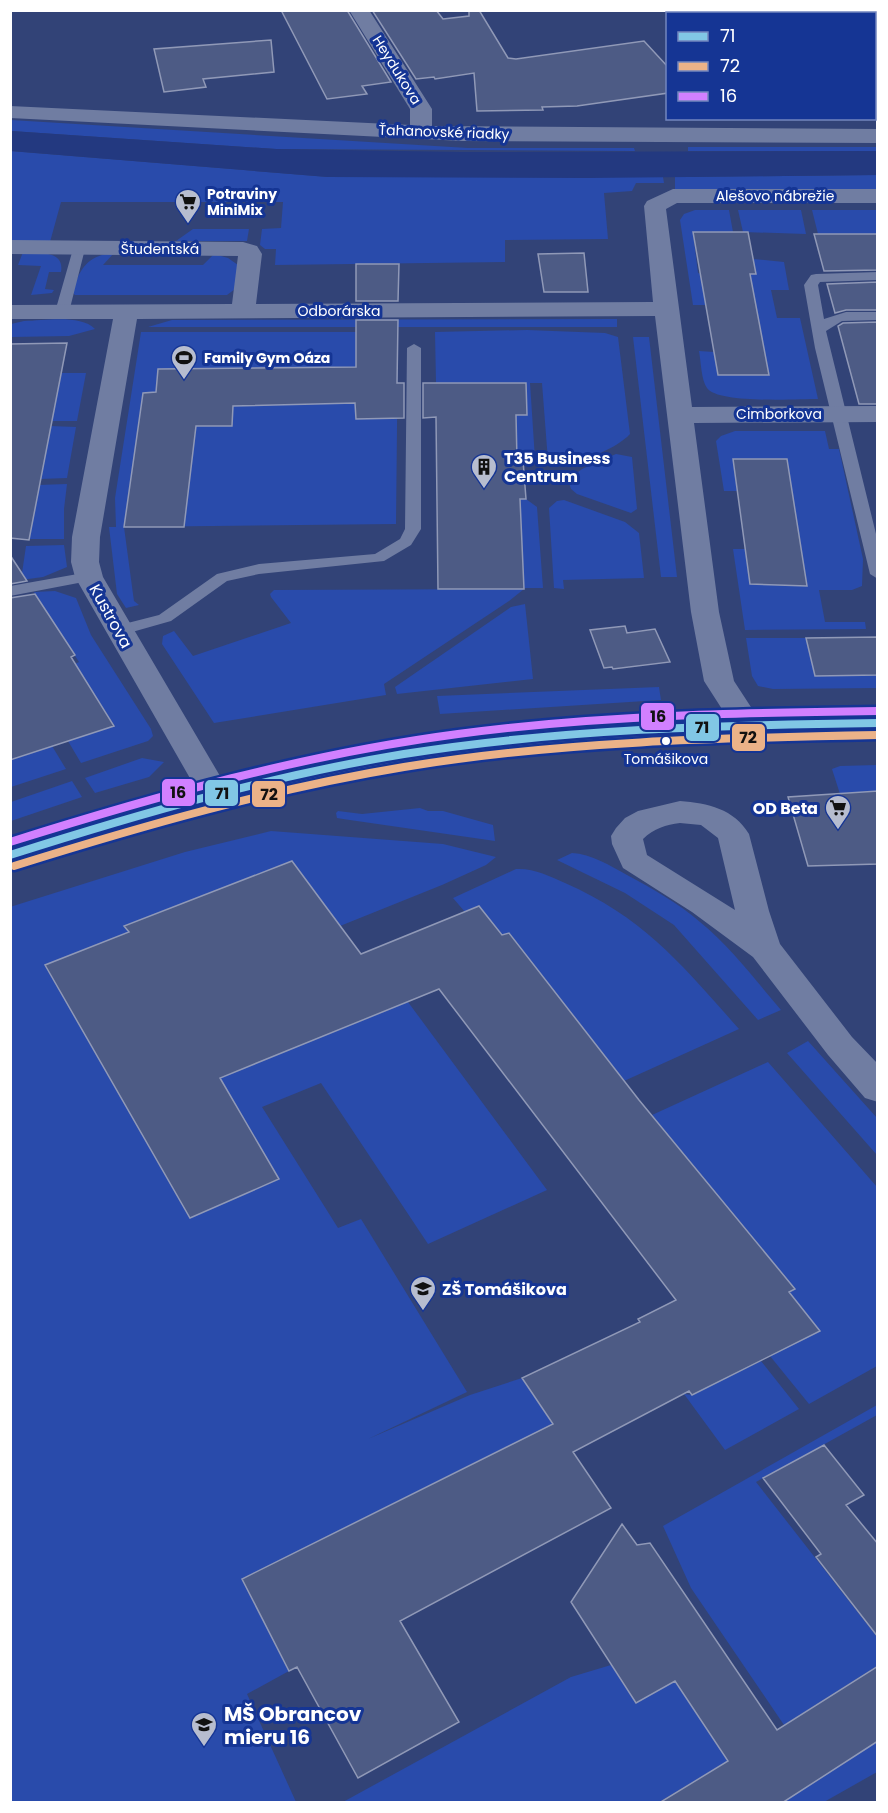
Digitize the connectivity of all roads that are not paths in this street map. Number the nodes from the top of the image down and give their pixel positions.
1 (359, 10) edge
2 (10, 112) edge
3 (422, 132) junction
4 (878, 136) edge
5 (878, 196) edge
6 (10, 247) edge
7 (79, 249) junction
8 (878, 276) edge
9 (667, 309) junction
10 (243, 311) junction
11 (10, 312) edge
12 (62, 312) junction
13 (126, 312) junction
14 (878, 316) edge
15 (820, 329) junction
16 (414, 348) dead end
17 (839, 414) junction
18 (878, 414) edge
19 (680, 415) junction
20 (878, 574) edge
21 (89, 577) junction
22 (10, 591) edge
23 (118, 631) junction
24 (878, 723) edge
25 (747, 724) junction
26 (214, 793) junction
27 (10, 855) edge
28 (765, 948) junction
29 (878, 1088) edge

1 - 3 street, Heydukova
2 - 3 street, Ťahanovské riadky
3 - 4 street, Ťahanovské riadky
5 - 9 street, Alešovo nábrežie
6 - 7 street, Študentská
7 - 10 street, Študentská
7 - 12 lane
8 - 15 lane
9 - 10 street, Odborárska
9 - 19 street
10 - 13 street, Odborárska
11 - 12 street, Odborárska
12 - 13 street, Odborárska
13 - 21 street, Kustrova
14 - 15 lane
15 - 17 lane
16 - 23 lane
17 - 18 street, Cimborkova
17 - 19 street, Cimborkova
17 - 20 lane
19 - 25 street
21 - 22 lane
21 - 23 street, Kustrova
23 - 26 street, Kustrova
24 - 25 street
25 - 26 street
26 - 27 street
28 - 28 street
28 - 29 street

